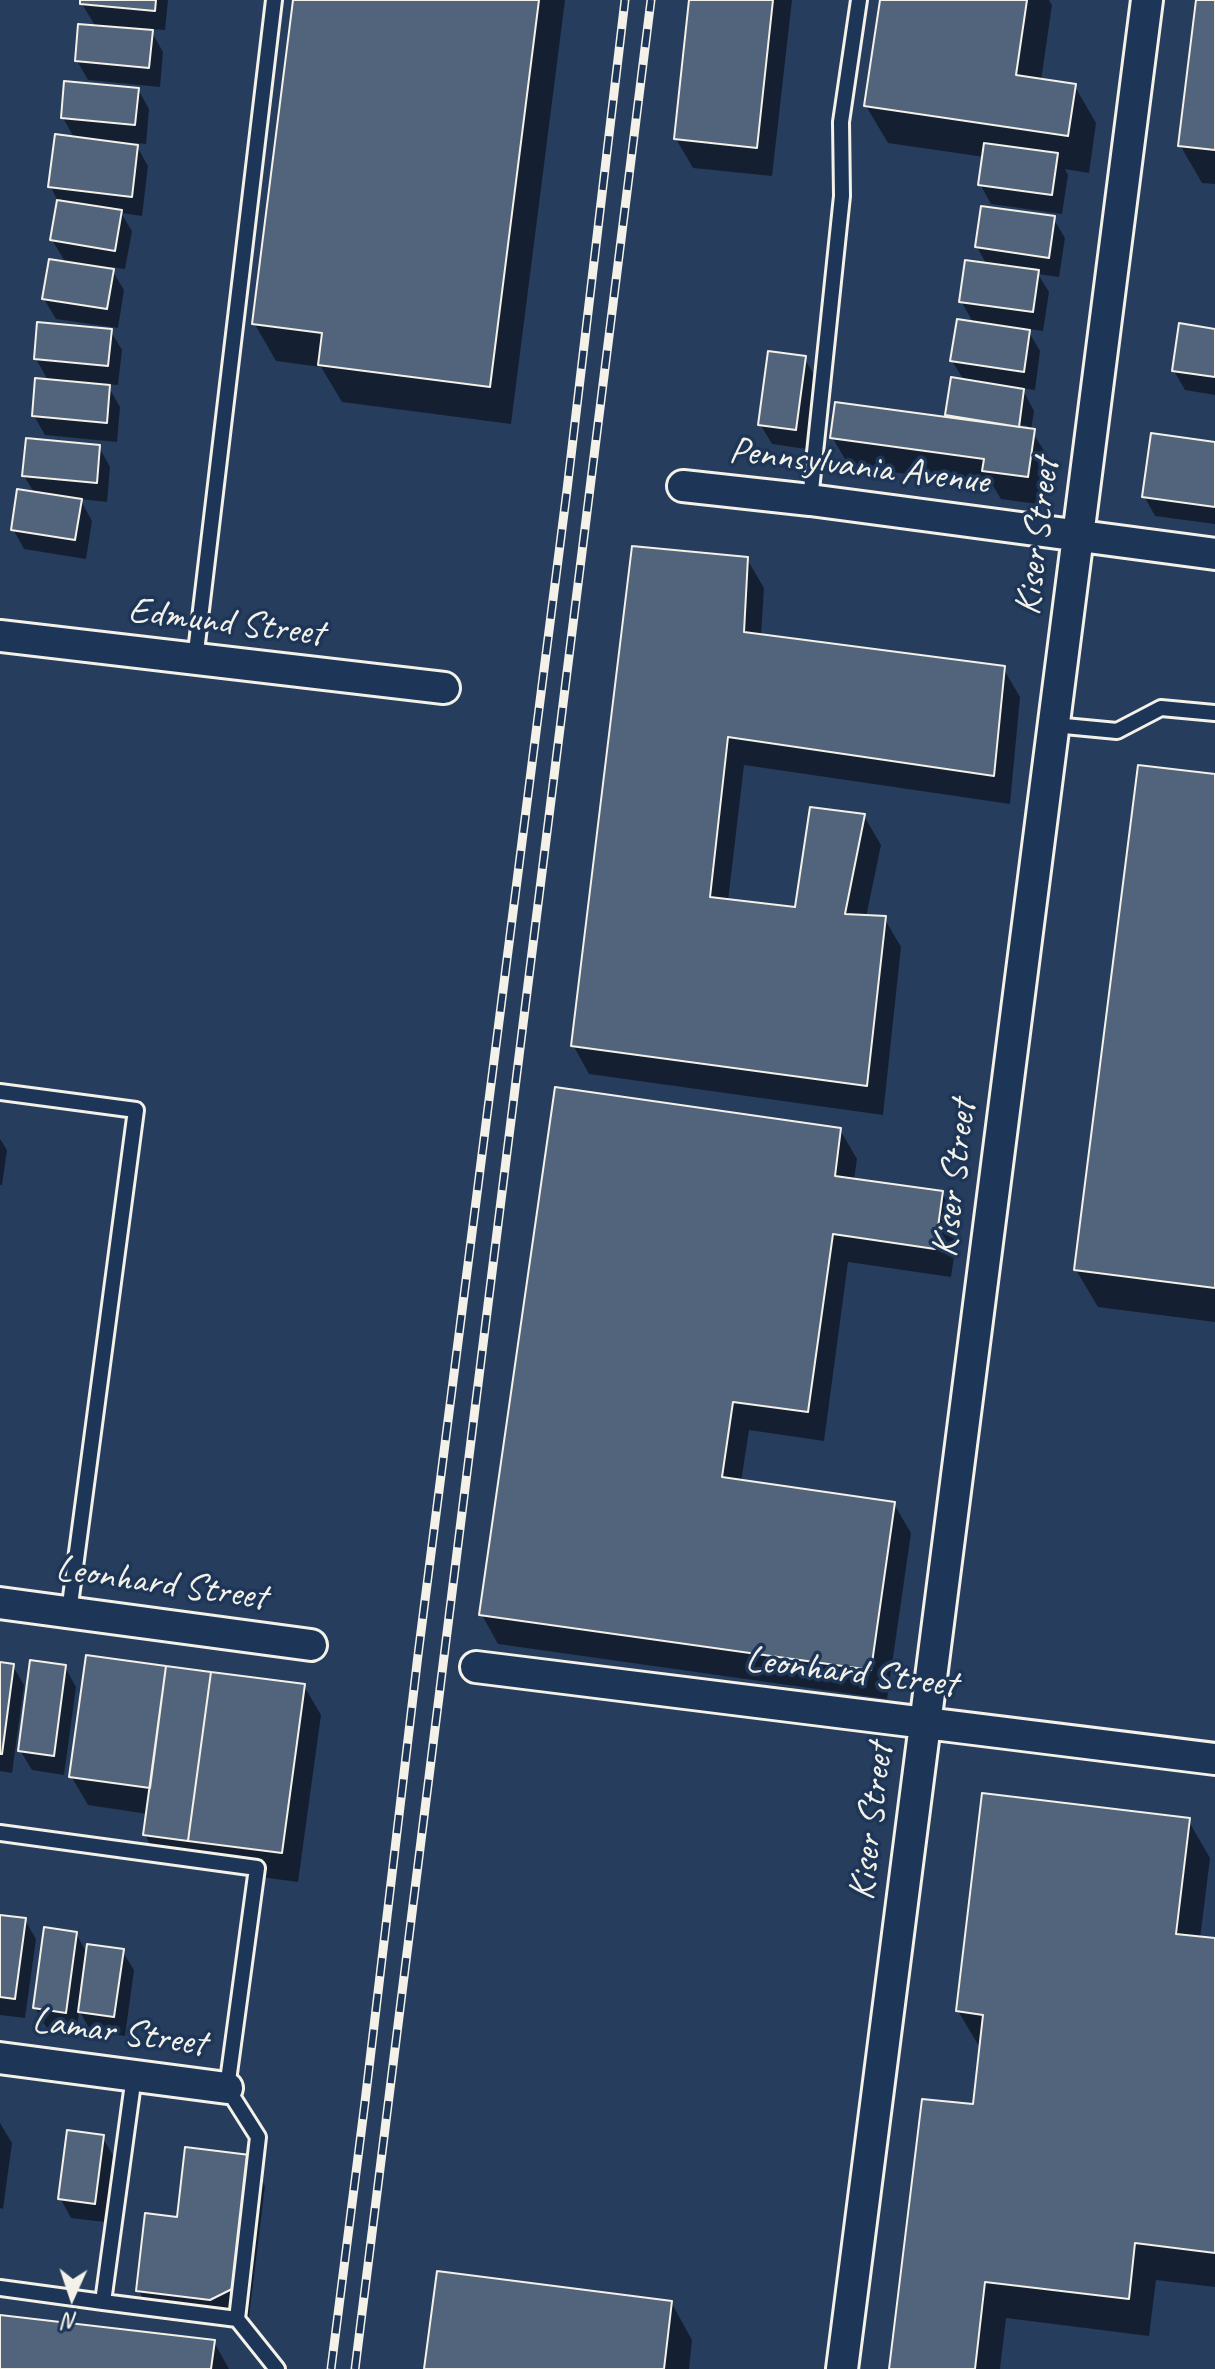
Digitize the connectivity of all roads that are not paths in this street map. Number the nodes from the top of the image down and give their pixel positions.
1 (274, 0) edge
2 (859, 0) edge
3 (1147, 0) edge
4 (683, 486) dead end
5 (810, 500) junction
6 (1078, 536) junction
7 (1215, 554) edge
8 (0, 636) edge
9 (195, 660) junction
10 (444, 688) dead end
11 (1215, 713) edge
12 (1054, 725) junction
13 (0, 1092) edge
14 (0, 1603) edge
15 (69, 1612) junction
16 (311, 1645) dead end
17 (476, 1667) dead end
18 (926, 1723) junction
19 (1215, 1759) edge
20 (0, 1833) edge
21 (0, 2058) edge
22 (134, 2076) junction
23 (227, 2088) junction
24 (0, 2288) edge
25 (103, 2302) junction
26 (237, 2319) junction
27 (277, 2369) edge
28 (842, 2369) edge

1 - 9 lane
2 - 5 lane
3 - 6 street, Kiser Street
4 - 5 street, Pennsylvania Avenue
5 - 6 street, Pennsylvania Avenue
6 - 7 street, Pennsylvania Avenue
6 - 12 street, Kiser Street
8 - 9 street, Edmund Street
9 - 10 street, Edmund Street
11 - 12 lane
12 - 18 street, Kiser Street
13 - 15 lane
14 - 15 street, Leonhard Street
15 - 16 street, Leonhard Street
17 - 18 street, Leonhard Street
18 - 19 street, Leonhard Street
18 - 28 street, Kiser Street
20 - 23 lane
21 - 22 street, Lamar Street
22 - 23 street, Lamar Street
22 - 25 lane
23 - 26 lane
24 - 25 lane
25 - 26 lane
26 - 27 lane

